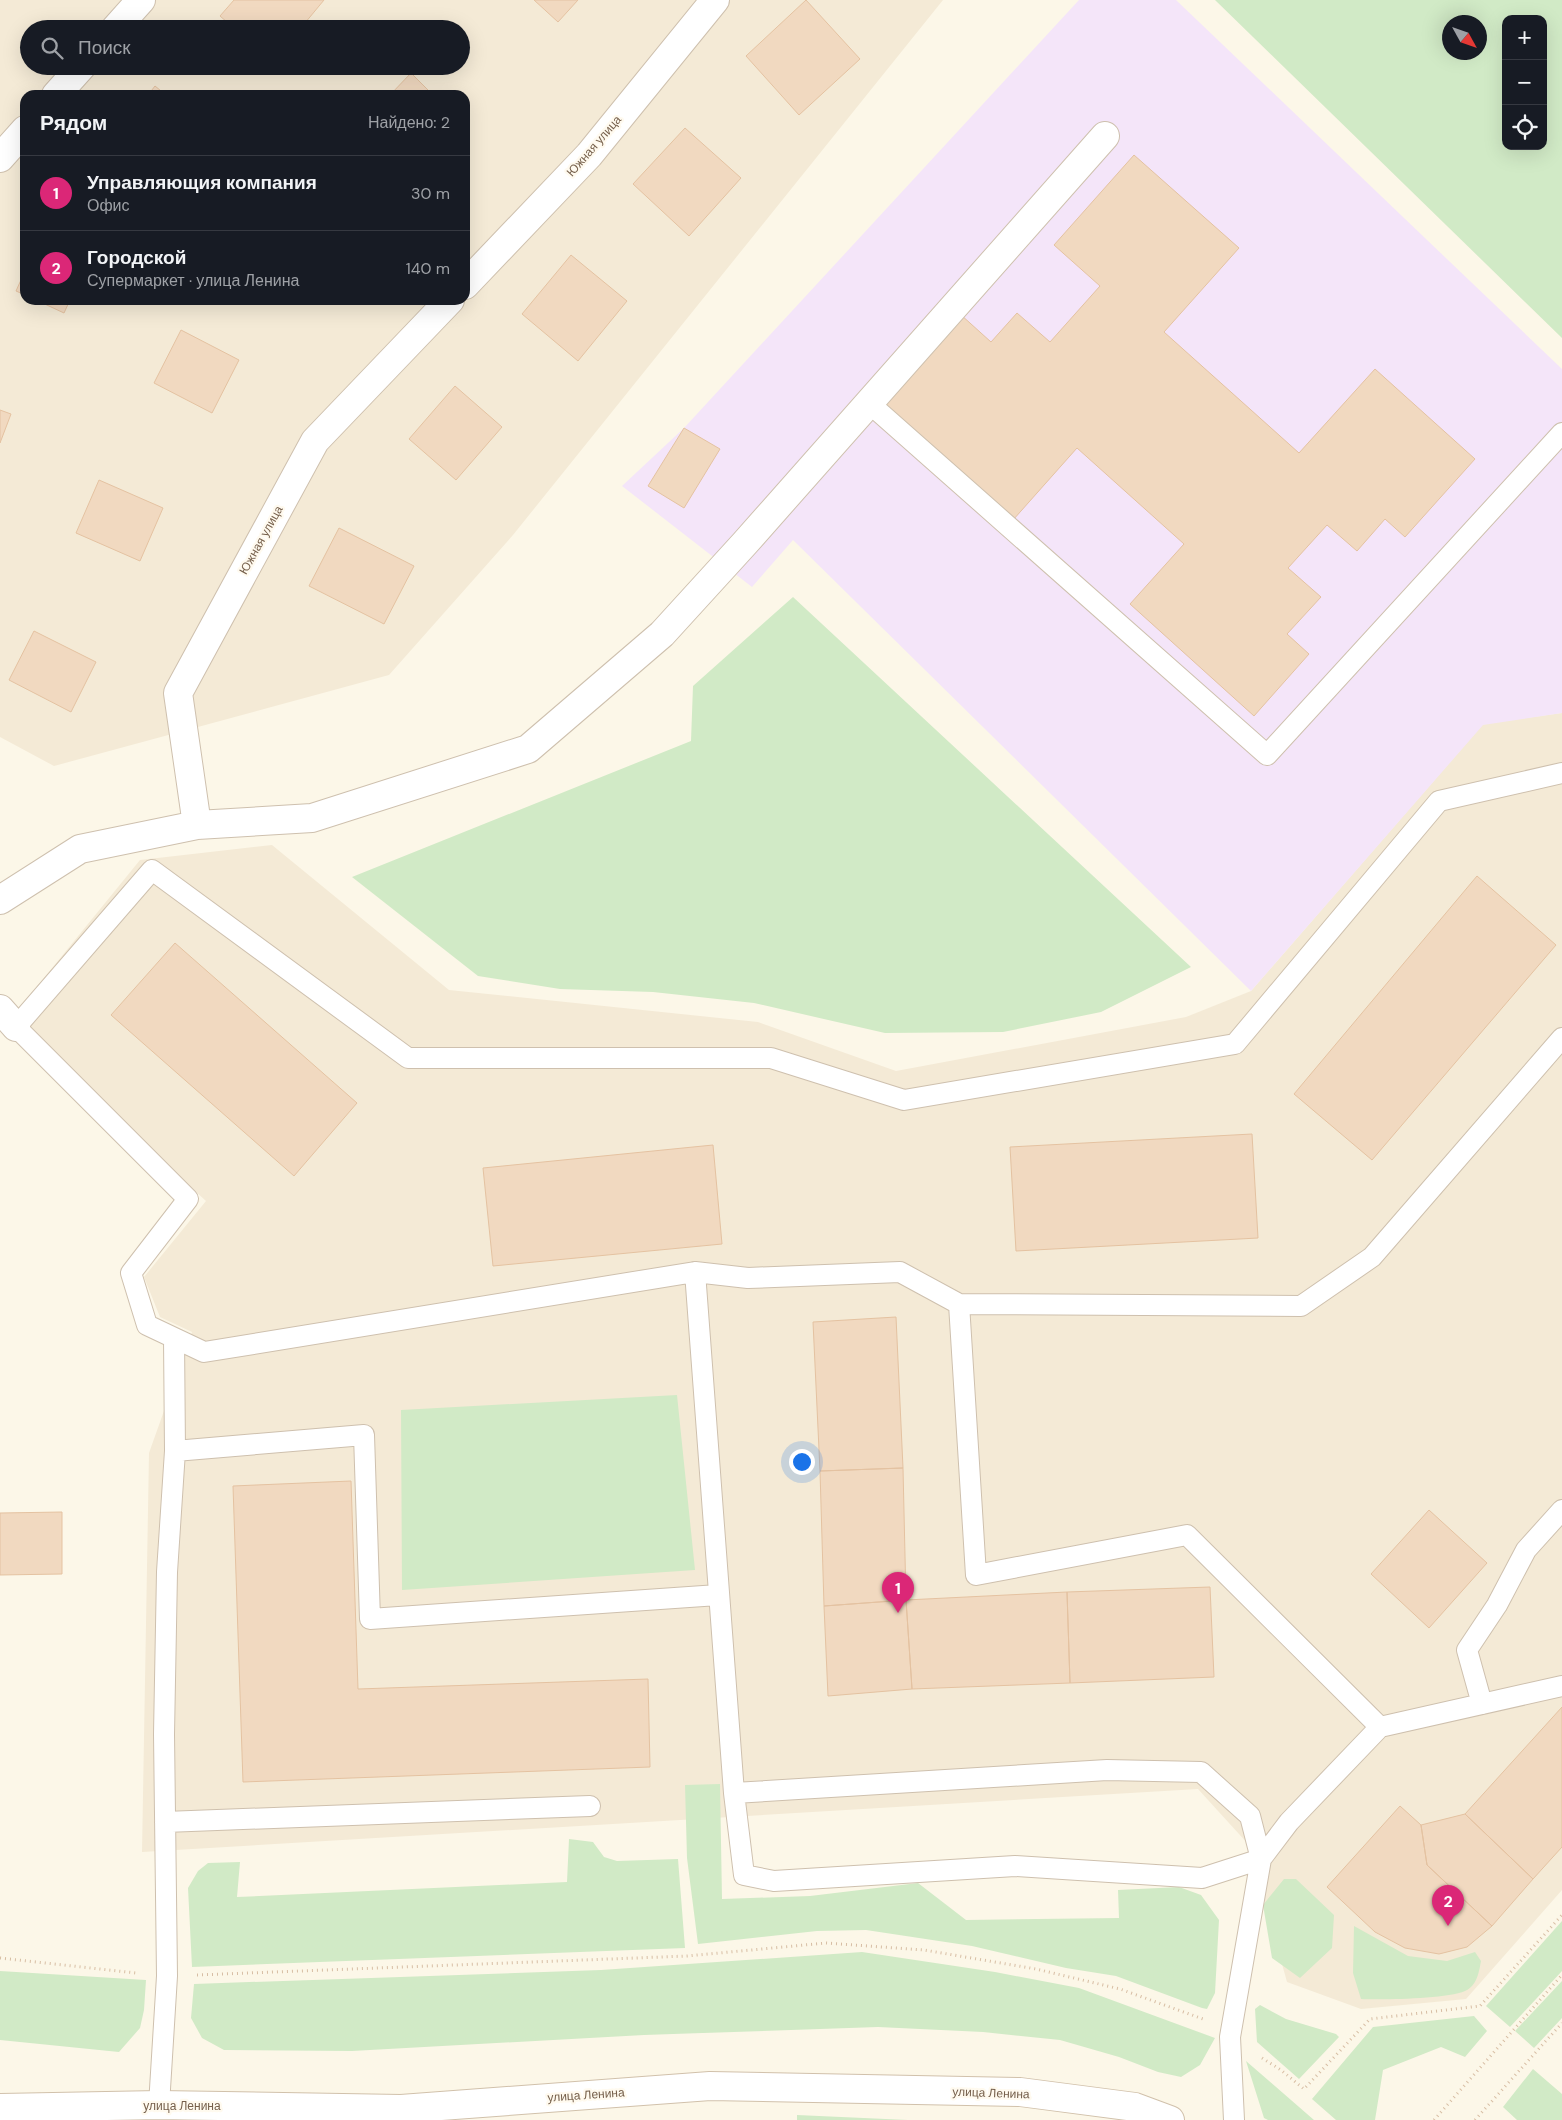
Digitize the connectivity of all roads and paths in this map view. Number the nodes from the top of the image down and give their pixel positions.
1 (141, 0) edge
2 (715, 0) edge
3 (123, 20) edge
4 (74, 75) edge
5 (60, 90) edge
6 (20, 136) edge
7 (1105, 136) dead end
8 (0, 158) edge
9 (470, 280) edge
10 (445, 305) edge
11 (869, 403) junction
12 (1562, 434) edge
13 (1562, 773) edge
14 (196, 825) junction
15 (0, 900) edge
16 (8, 1018) edge
17 (1562, 1038) edge
18 (695, 1272) junction
19 (959, 1304) junction
20 (174, 1339) junction
21 (175, 1451) junction
22 (1562, 1510) edge
23 (718, 1595) junction
24 (1562, 1686) edge
25 (1482, 1704) junction
26 (1380, 1727) junction
27 (734, 1793) junction
28 (590, 1806) dead end
29 (165, 1822) junction
30 (1261, 1859) junction
31 (1562, 1915) edge
32 (0, 1958) edge
33 (1562, 1975) edge
34 (167, 1976) junction
35 (1562, 2024) edge
36 (1230, 2038) junction
37 (159, 2105) junction
38 (0, 2108) edge
39 (1170, 2120) edge
40 (1234, 2120) edge
41 (1434, 2120) edge
42 (1475, 2120) edge

1 - 3 street
2 - 9 street, Южная улица
4 - 5 street
6 - 8 street
7 - 11 street
10 - 14 street, Южная улица
11 - 12 lane
11 - 14 street
13 - 16 lane
14 - 15 street
16 - 20 lane
17 - 19 lane
18 - 19 lane
18 - 20 lane
18 - 23 lane
19 - 26 lane
20 - 21 lane
21 - 23 lane
21 - 29 lane
22 - 25 lane
23 - 27 lane
24 - 25 lane
25 - 26 lane
26 - 30 lane
27 - 30 lane
27 - 30 lane
28 - 29 lane
29 - 34 lane
30 - 36 lane
31 - 36 path
32 - 34 path
33 - 41 path
34 - 36 path
34 - 37 lane
35 - 42 path
36 - 40 lane
37 - 38 street, улица Ленина
37 - 39 street, улица Ленина

